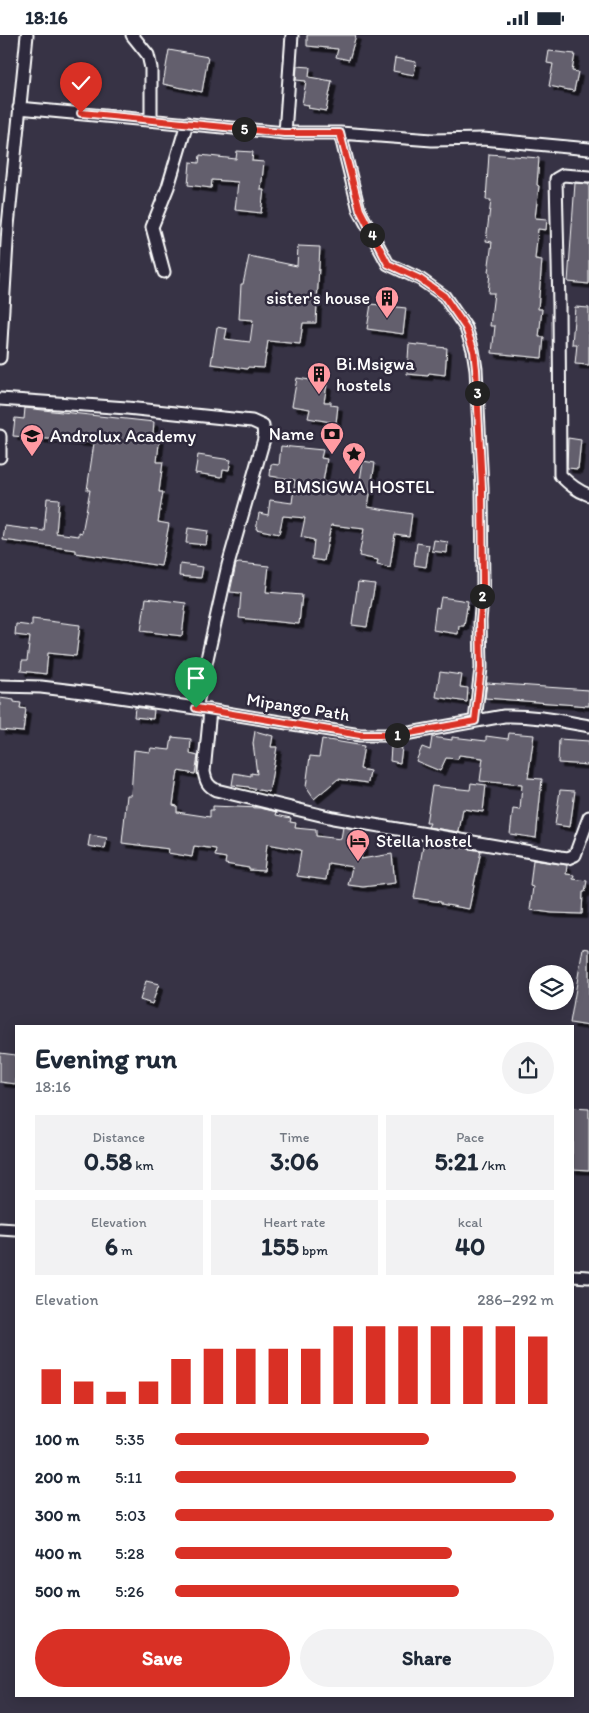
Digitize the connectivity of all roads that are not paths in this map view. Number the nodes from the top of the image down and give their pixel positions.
1 (27, 35) edge
2 (132, 35) edge
3 (292, 35) edge
4 (19, 108) junction
5 (151, 120) junction
6 (187, 123) junction
7 (284, 133) junction
8 (340, 133) junction
9 (589, 149) edge
10 (589, 177) edge
11 (164, 272) dead end
12 (0, 358) edge
13 (0, 399) edge
14 (0, 436) edge
15 (0, 457) edge
16 (589, 495) edge
17 (0, 686) edge
18 (196, 708) junction
19 (210, 710) junction
20 (475, 721) junction
21 (589, 725) edge
22 (589, 817) edge
23 (0, 1229) edge
24 (15, 1231) edge
25 (574, 1276) edge
26 (589, 1277) edge

1 - 4 street
2 - 5 street
3 - 7 street
4 - 5 street
4 - 12 street
5 - 6 street
6 - 7 street
6 - 11 street
7 - 8 street
8 - 9 street
8 - 20 street
10 - 16 street
13 - 18 street
14 - 15 street
17 - 18 street, Mipango Path
18 - 19 street, Mipango Path
19 - 20 street, Mipango Path
19 - 22 street
20 - 21 street, Mipango Path
23 - 24 street
25 - 26 street

